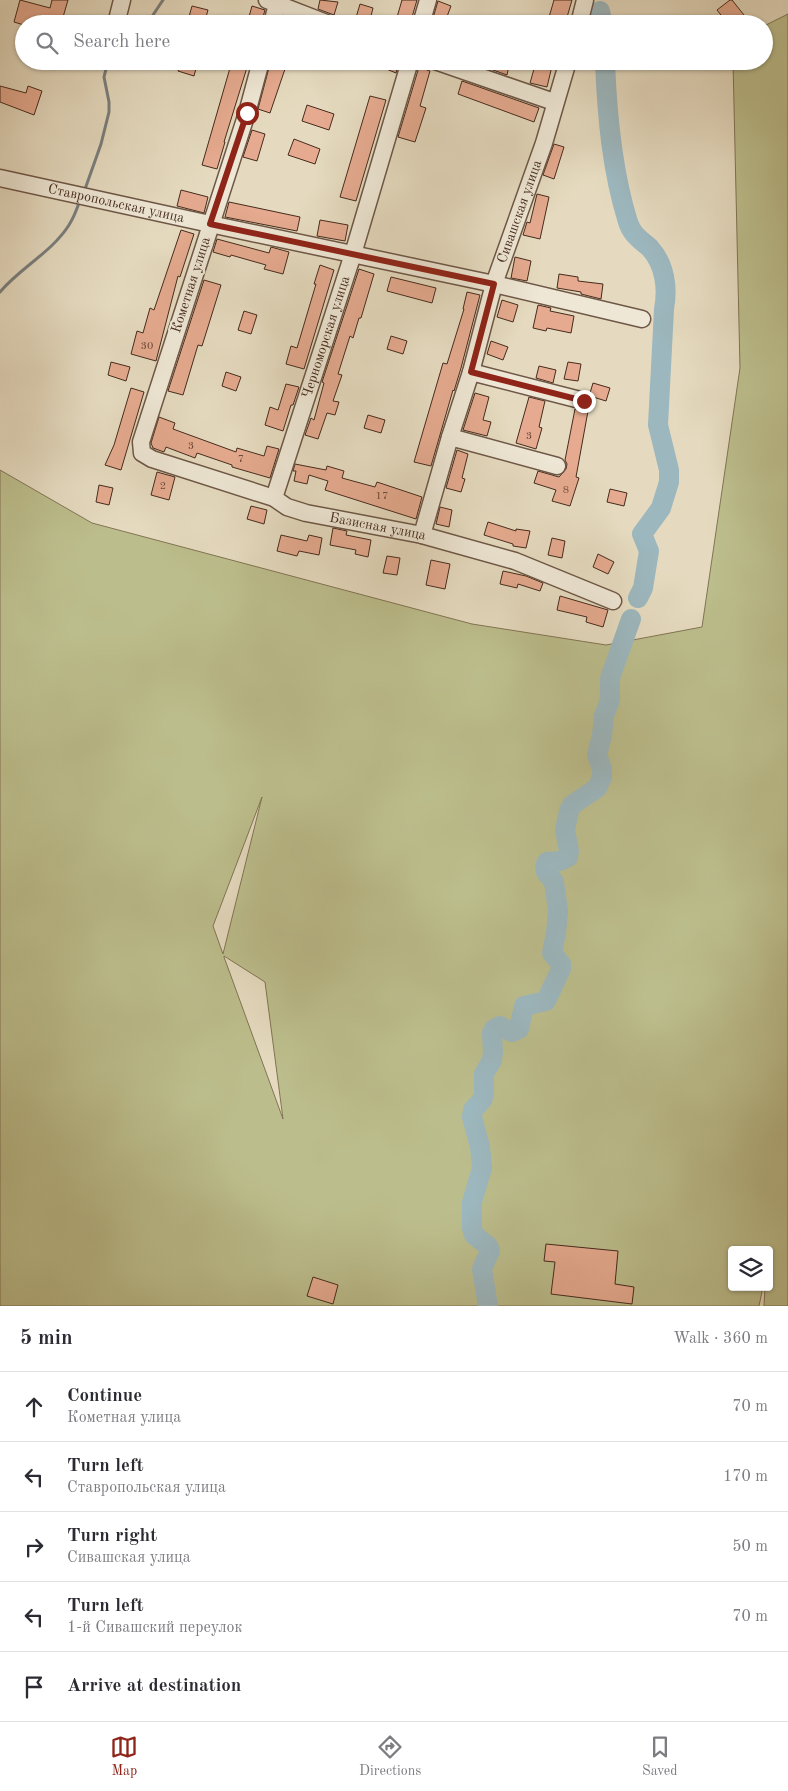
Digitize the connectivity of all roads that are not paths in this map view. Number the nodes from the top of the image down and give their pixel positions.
1 (122, 0) edge
2 (428, 0) edge
3 (585, 0) edge
4 (272, 2) edge
5 (300, 6) edge
6 (118, 15) edge
7 (272, 15) edge
8 (314, 15) edge
9 (424, 15) edge
10 (581, 15) edge
11 (259, 70) edge
12 (407, 70) edge
13 (461, 70) edge
14 (565, 70) edge
15 (554, 102) junction
16 (0, 178) edge
17 (210, 224) junction
18 (353, 254) junction
19 (494, 284) junction
20 (642, 319) dead end
21 (471, 372) junction
22 (584, 401) dead end
23 (450, 437) junction
24 (142, 452) joint
25 (557, 466) dead end
26 (274, 498) junction
27 (422, 535) junction
28 (613, 601) dead end

1 - 6 street
2 - 9 street
3 - 10 street
4 - 5 street
4 - 7 street
5 - 8 street
11 - 17 street, Кометная улица
12 - 18 street, Черноморская улица
13 - 15 street
14 - 15 street, Сивашская улица
15 - 19 street, Сивашская улица
16 - 17 street, Ставропольская улица
17 - 18 street, Ставропольская улица
17 - 24 street, Кометная улица
18 - 19 street, Ставропольская улица
18 - 26 street, Черноморская улица
19 - 20 street, Ставропольская улица
19 - 21 street, Сивашская улица
21 - 22 street
21 - 23 street, Сивашская улица
23 - 25 street
23 - 27 street, Сивашская улица
24 - 26 street, Базисная улица
26 - 27 street, Базисная улица
27 - 28 street, Базисная улица

